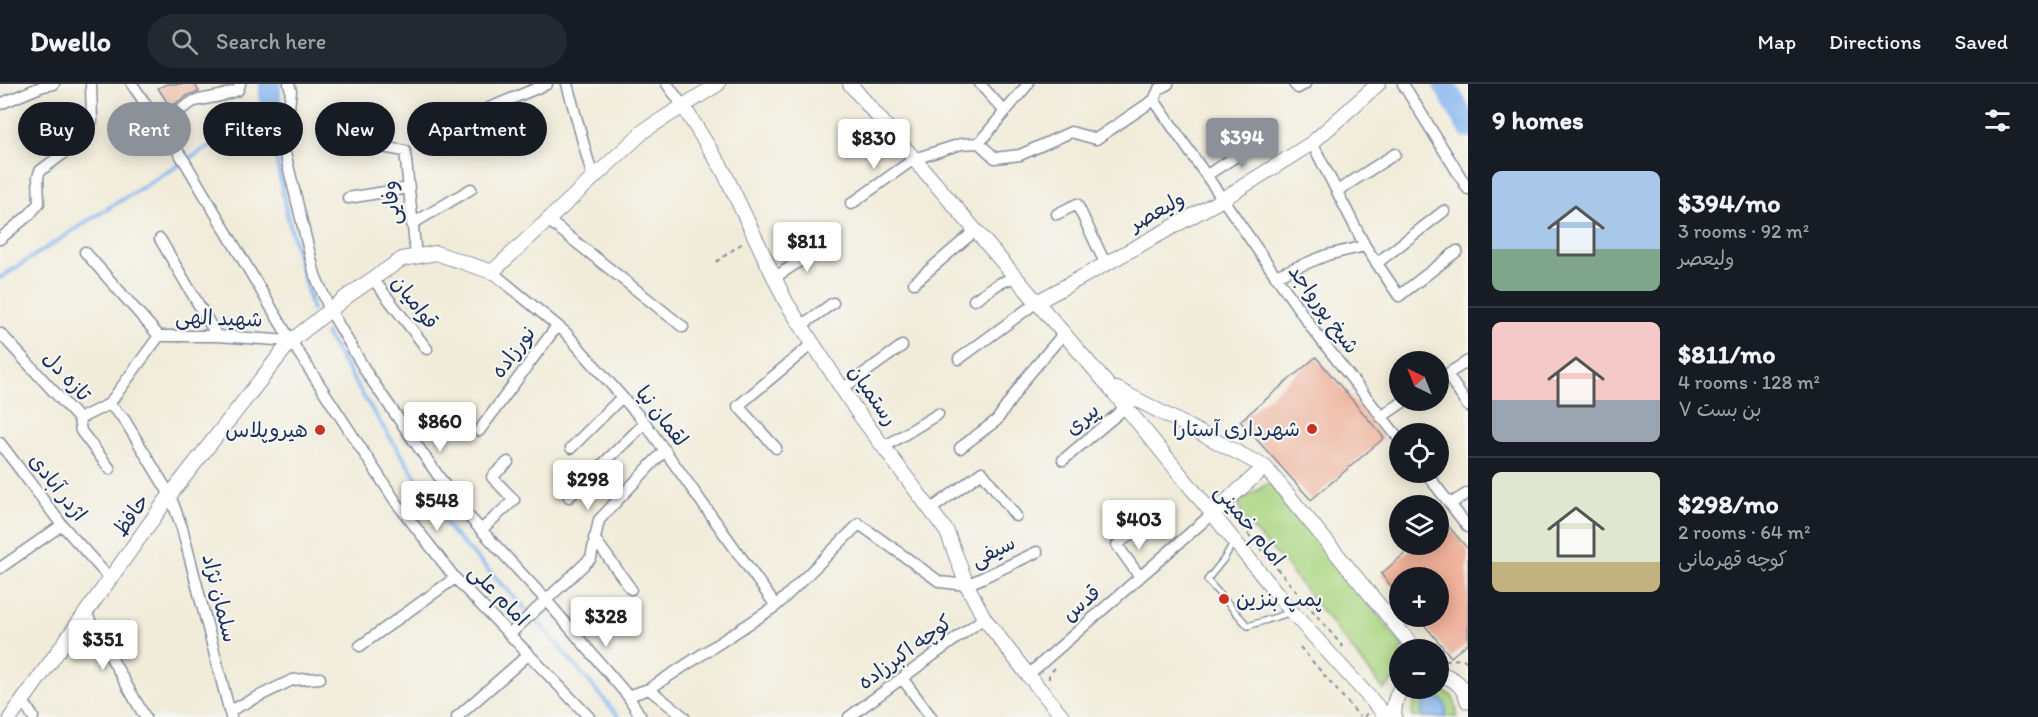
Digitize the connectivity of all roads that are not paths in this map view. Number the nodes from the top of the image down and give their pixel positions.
1 (54, 84) edge
2 (90, 84) edge
3 (132, 84) edge
4 (240, 84) edge
5 (289, 84) edge
6 (547, 84) edge
7 (567, 84) edge
8 (667, 84) edge
9 (718, 84) edge
10 (850, 84) edge
11 (980, 84) edge
12 (1028, 84) edge
13 (1168, 84) edge
14 (1293, 84) edge
15 (1305, 84) edge
16 (1378, 84) edge
17 (1403, 84) edge
18 (1154, 100) junction
19 (144, 102) edge
20 (504, 102) edge
21 (191, 103) edge
22 (0, 104) edge
23 (683, 106) junction
24 (1005, 112) junction
25 (1263, 140) dead end
26 (979, 142) junction
27 (1312, 143) junction
28 (395, 149) edge
29 (1395, 154) dead end
30 (181, 156) edge
31 (914, 159) junction
32 (1207, 175) junction
33 (593, 178) junction
34 (409, 188) junction
35 (471, 189) dead end
36 (1468, 189) edge
37 (1336, 191) junction
38 (348, 198) dead end
39 (1223, 199) junction
40 (851, 204) dead end
41 (1444, 211) dead end
42 (1057, 214) dead end
43 (548, 220) junction
44 (412, 224) junction
45 (976, 230) junction
46 (0, 239) edge
47 (160, 239) dead end
48 (824, 245) dead end
49 (1365, 246) junction
50 (1457, 251) dead end
51 (85, 252) dead end
52 (416, 256) junction
53 (1105, 263) junction
54 (1377, 264) junction
55 (492, 272) junction
56 (1275, 276) junction
57 (1016, 277) junction
58 (774, 278) junction
59 (373, 279) junction
60 (914, 283) dead end
61 (974, 300) dead end
62 (1037, 302) junction
63 (833, 303) dead end
64 (330, 310) junction
65 (557, 326) junction
66 (801, 326) junction
67 (683, 327) dead end
68 (1064, 333) junction
69 (1, 334) edge
70 (159, 336) junction
71 (217, 336) junction
72 (291, 341) junction
73 (812, 344) junction
74 (902, 346) dead end
75 (427, 349) dead end
76 (959, 359) dead end
77 (1468, 362) edge
78 (1449, 373) edge
79 (1107, 384) junction
80 (1449, 384) edge
81 (842, 388) junction
82 (622, 397) junction
83 (109, 404) junction
84 (1468, 406) edge
85 (1126, 407) junction
86 (1390, 411) edge
87 (938, 414) dead end
88 (1381, 417) junction
89 (80, 419) junction
90 (645, 423) junction
91 (1389, 427) edge
92 (479, 431) dead end
93 (0, 443) edge
94 (884, 447) junction
95 (571, 448) dead end
96 (776, 448) dead end
97 (960, 448) dead end
98 (665, 450) junction
99 (1063, 460) dead end
100 (508, 462) dead end
101 (1266, 467) junction
102 (110, 469) dead end
103 (1434, 483) edge
104 (1468, 493) edge
105 (170, 495) junction
106 (569, 497) dead end
107 (1450, 504) junction
108 (930, 510) junction
109 (1213, 513) junction
110 (1016, 516) dead end
111 (62, 525) junction
112 (1142, 525) dead end
113 (1468, 526) edge
114 (481, 530) junction
115 (594, 538) junction
116 (1235, 540) junction
117 (1037, 552) dead end
118 (0, 568) edge
119 (1140, 577) junction
120 (455, 578) junction
121 (111, 580) junction
122 (967, 585) junction
123 (631, 589) dead end
124 (546, 600) junction
125 (776, 606) junction
126 (85, 612) junction
127 (1292, 612) junction
128 (984, 618) junction
129 (510, 634) junction
130 (1407, 639) edge
131 (360, 646) dead end
132 (529, 654) junction
133 (1028, 675) junction
134 (320, 678) dead end
135 (902, 678) junction
136 (649, 689) junction
137 (628, 696) junction
138 (22, 699) junction
139 (1396, 699) edge
140 (230, 714) edge
141 (582, 715) edge
142 (11, 717) edge
143 (33, 717) edge
144 (145, 717) edge
145 (457, 717) edge
146 (640, 717) edge
147 (684, 717) edge
148 (849, 717) edge
149 (931, 717) edge
150 (1063, 717) edge
151 (1387, 717) edge
152 (1394, 717) edge

1 - 22 street
2 - 46 street
3 - 19 street, امام علی
4 - 21 street
5 - 64 street
6 - 20 street
7 - 33 street
8 - 23 street, رستمیان
9 - 23 street
10 - 31 street, امام خمینی
11 - 24 street
12 - 24 street
13 - 18 street
14 - 15 street
16 - 27 street, ولیعصر
17 - 36 street
18 - 26 street
18 - 32 street, شیخ پورواجد
23 - 33 street
23 - 58 street, رستمیان
24 - 26 street
25 - 32 street
26 - 31 street
27 - 37 street
27 - 39 street, ولیعصر
28 - 34 street, وفایی
29 - 37 street
30 - 72 street, امام علی
31 - 40 street
31 - 45 street, امام خمینی
32 - 39 street, شیخ پورواجد
33 - 43 street
34 - 38 street
34 - 44 street, وفایی
35 - 44 street
37 - 49 street
39 - 53 street, ولیعصر
39 - 56 street, شیخ پورواجد
41 - 54 street
42 - 53 street
43 - 55 street
43 - 67 street
44 - 52 street, وفایی
45 - 57 street, امام خمینی
45 - 60 street
47 - 71 street
48 - 58 street
49 - 54 street
49 - 56 street
50 - 54 street
51 - 70 street
52 - 55 street
52 - 59 street, حافظ
53 - 62 street, ولیعصر
55 - 65 street, لقمان نیا
56 - 88 street, شیخ پورواجد
57 - 61 street
57 - 62 street, امام خمینی
58 - 66 street, رستمیان
59 - 64 street, حافظ
59 - 75 street, قوامیان
62 - 68 street, امام خمینی
62 - 76 street
63 - 66 street
64 - 72 street, حافظ
64 - 114 street
65 - 82 street, لقمان نیا
65 - 92 street, نورزاده
66 - 73 street, رستمیان
68 - 79 street, امام خمینی
68 - 97 street
69 - 89 street, تازه دل
70 - 71 street, شهید الهی
70 - 83 street, شهید الهی
71 - 72 street, شهید الهی
72 - 105 street, حافظ
72 - 120 street, امام علی
73 - 81 street, رستمیان
73 - 96 street
74 - 81 street
77 - 78 street
79 - 85 street, امام خمینی
79 - 101 street, امام خمینی
80 - 84 street
81 - 94 street, رستمیان
82 - 90 street, لقمان نیا
82 - 95 street
83 - 89 street, تازه دل
83 - 105 street, تازه دل
85 - 99 street, پیری
85 - 109 street, امام خمینی
86 - 88 street
87 - 94 street
88 - 91 street, شیخ پورواجد
89 - 102 street
90 - 98 street, لقمان نیا
90 - 106 street
93 - 111 street, اژدر آبادی
94 - 108 street, رستمیان
98 - 115 street
98 - 125 street, لقمان نیا
100 - 114 street
101 - 109 street
101 - 130 street, امام خمینی
103 - 107 street
104 - 107 street
105 - 121 street, حافظ
105 - 140 street, سلمان نژاد
107 - 113 street
108 - 110 street
108 - 122 street, رستمیان
109 - 116 street, امام خمینی
109 - 119 street, قدس
111 - 118 street
111 - 121 street, اژدر آبادی
112 - 119 street
114 - 124 street
115 - 123 street
115 - 124 street
116 - 127 street, امام خمینی
116 - 127 lane
117 - 122 street, سیفی
119 - 133 street, قدس
120 - 129 street, امام علی
120 - 131 street
121 - 126 street, حافظ
122 - 125 street
122 - 128 street, رستمیان
124 - 129 street
124 - 137 street
125 - 136 street
126 - 138 street, حافظ
126 - 144 street
127 - 151 street, امام خمینی
128 - 133 street, رستمیان
128 - 135 street, کوچه اکبرزاده
129 - 132 street, امام علی
132 - 141 street, امام علی
132 - 145 street
133 - 150 street, رستمیان
134 - 140 street, سلمان نژاد
135 - 148 street, کوچه اکبرزاده
135 - 149 street
136 - 137 street
136 - 147 street
137 - 146 street
138 - 142 street, حافظ
138 - 143 street
139 - 152 main road

